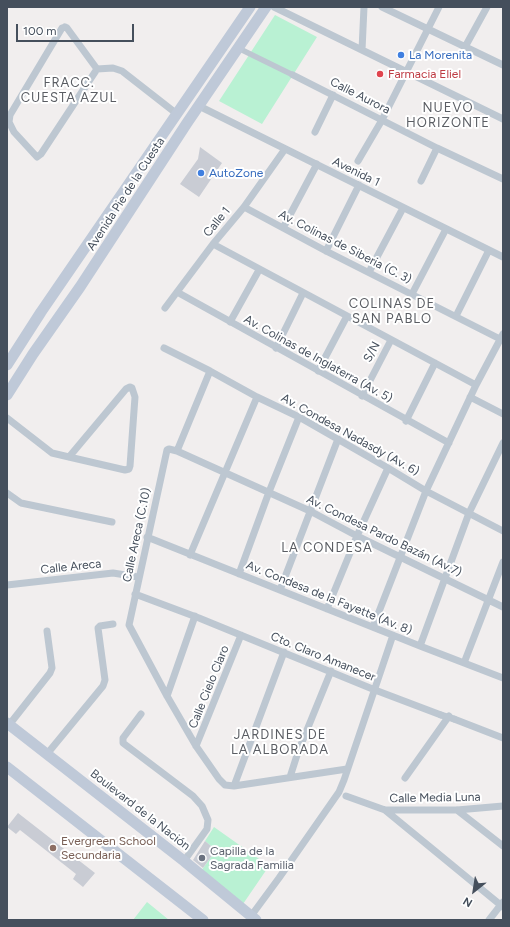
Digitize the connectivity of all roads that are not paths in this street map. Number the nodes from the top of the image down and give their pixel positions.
1 (250, 7) edge
2 (266, 7) edge
3 (274, 7) edge
4 (364, 7) edge
5 (439, 7) edge
6 (487, 7) edge
7 (386, 8) edge
8 (428, 29) junction
9 (465, 47) junction
10 (238, 48) junction
11 (362, 50) junction
12 (503, 65) edge
13 (97, 69) junction
14 (406, 72) junction
15 (293, 75) joint
16 (333, 95) junction
17 (199, 106) junction
18 (177, 114) junction
19 (503, 119) edge
20 (382, 120) junction
21 (315, 132) dead end
22 (437, 148) junction
23 (285, 149) junction
24 (358, 161) dead end
25 (317, 164) junction
26 (503, 179) edge
27 (421, 181) dead end
28 (359, 185) junction
29 (244, 207) junction
30 (404, 208) junction
31 (283, 228) junction
32 (446, 229) junction
33 (213, 244) junction
34 (326, 250) junction
35 (489, 250) junction
36 (502, 254) edge
37 (259, 270) junction
38 (369, 272) junction
39 (177, 292) junction
40 (303, 293) junction
41 (412, 294) junction
42 (165, 308) dead end
43 (346, 316) junction
44 (456, 316) junction
45 (230, 322) junction
46 (502, 336) edge
47 (391, 340) junction
48 (164, 348) dead end
49 (276, 348) junction
50 (435, 363) junction
51 (7, 365) edge
52 (210, 371) junction
53 (318, 371) junction
54 (476, 385) junction
55 (7, 395) edge
56 (362, 396) junction
57 (470, 397) junction
58 (257, 398) junction
59 (503, 414) edge
60 (299, 417) junction
61 (7, 418) edge
62 (406, 421) junction
63 (338, 439) junction
64 (503, 442) edge
65 (449, 443) junction
66 (166, 450) joint
67 (178, 451) junction
68 (69, 457) junction
69 (388, 468) junction
70 (224, 472) junction
71 (426, 491) junction
72 (269, 492) junction
73 (7, 493) edge
74 (310, 511) junction
75 (469, 513) junction
76 (112, 522) dead end
77 (503, 531) edge
78 (357, 536) junction
79 (147, 537) junction
80 (190, 555) junction
81 (400, 557) junction
82 (503, 562) edge
83 (239, 574) junction
84 (138, 577) junction
85 (444, 578) junction
86 (7, 585) edge
87 (280, 590) junction
88 (135, 594) junction
89 (488, 600) junction
90 (503, 607) edge
91 (326, 609) junction
92 (195, 616) junction
93 (113, 624) dead end
94 (373, 628) junction
95 (48, 631) dead end
96 (241, 635) junction
97 (393, 635) junction
98 (420, 646) junction
99 (284, 652) junction
100 (464, 663) junction
101 (331, 671) junction
102 (503, 678) edge
103 (375, 690) junction
104 (167, 696) junction
105 (140, 714) dead end
106 (448, 716) junction
107 (8, 724) edge
108 (503, 738) edge
109 (196, 746) junction
110 (47, 754) junction
111 (7, 767) edge
112 (347, 769) junction
113 (290, 777) junction
114 (405, 778) dead end
115 (234, 786) junction
116 (346, 796) dead end
117 (503, 806) edge
118 (385, 810) junction
119 (457, 810) junction
120 (503, 846) edge
121 (184, 861) junction
122 (502, 905) edge
123 (254, 918) edge
124 (203, 920) edge
125 (489, 920) edge

1 - 18 main road, Avenida Pie de la Cuesta
2 - 10 main road, Avenida Pie de la Cuesta
3 - 11 street
4 - 11 street
5 - 8 street
6 - 9 street
7 - 8 street
8 - 9 street
8 - 14 street
9 - 12 street
10 - 15 street
10 - 17 main road, Avenida Pie de la Cuesta
11 - 14 street
13 - 13 street
13 - 18 street
14 - 19 street
14 - 20 street
15 - 16 street, Calle Aurora
16 - 20 street, Calle Aurora
16 - 21 street
17 - 23 street, Avenida 1
17 - 55 main road, Avenida Pie de la Cuesta
18 - 51 main road, Avenida Pie de la Cuesta
20 - 22 street, Calle Aurora
20 - 24 street
22 - 26 street, Calle Aurora
22 - 27 street
23 - 25 street, Avenida 1
23 - 29 street, Calle 1
25 - 28 street, Avenida 1
25 - 31 street
28 - 30 street, Avenida 1
28 - 34 street
29 - 31 street, Av. Colinas de Siberia (C. 3)
29 - 33 street, Calle 1
30 - 32 street, Avenida 1
30 - 38 street
31 - 34 street, Av. Colinas de Siberia (C. 3)
32 - 35 street, Avenida 1
32 - 41 street
33 - 37 street
33 - 39 street, Calle 1
34 - 38 street, Av. Colinas de Siberia (C. 3)
35 - 36 street, Avenida 1
35 - 44 street
37 - 40 street
37 - 45 street
38 - 41 street, Av. Colinas de Siberia (C. 3)
39 - 42 street, Calle 1
39 - 45 street, Av. Colinas de Inglaterra (Av. 5)
40 - 43 street
40 - 49 street
41 - 44 street, Av. Colinas de Siberia (C. 3)
43 - 47 street
43 - 53 street
44 - 46 street, Av. Colinas de Siberia (C. 3)
45 - 49 street, Av. Colinas de Inglaterra (Av. 5)
46 - 54 street
47 - 50 street
47 - 56 street, S/N
48 - 52 street, Av. Condesa Nadasdy (Av. 6)
49 - 53 street, Av. Colinas de Inglaterra (Av. 5)
50 - 54 street
50 - 62 street
52 - 58 street, Av. Condesa Nadasdy (Av. 6)
52 - 67 street
53 - 56 street, Av. Colinas de Inglaterra (Av. 5)
54 - 57 street
56 - 62 street, Av. Colinas de Inglaterra (Av. 5)
57 - 59 street
57 - 65 street
58 - 60 street, Av. Condesa Nadasdy (Av. 6)
58 - 70 street
60 - 63 street, Av. Condesa Nadasdy (Av. 6)
60 - 72 street
61 - 68 street
62 - 65 street, Av. Colinas de Inglaterra (Av. 5)
63 - 69 street, Av. Condesa Nadasdy (Av. 6)
63 - 74 street
64 - 75 street
65 - 71 street
66 - 67 street, Av. Condesa Pardo Bazán (Av.7)
66 - 79 street, Calle Areca (C.10)
67 - 70 street, Av. Condesa Pardo Bazán (Av.7)
68 - 68 street
69 - 71 street, Av. Condesa Nadasdy (Av. 6)
69 - 78 street
70 - 72 street, Av. Condesa Pardo Bazán (Av.7)
70 - 80 street
71 - 75 street, Av. Condesa Nadasdy (Av. 6)
71 - 81 street
72 - 74 street, Av. Condesa Pardo Bazán (Av.7)
72 - 83 street
73 - 76 street
74 - 78 street, Av. Condesa Pardo Bazán (Av.7)
74 - 87 street
75 - 77 street, Av. Condesa Nadasdy (Av. 6)
75 - 85 street
78 - 81 street, Av. Condesa Pardo Bazán (Av.7)
78 - 91 street
79 - 80 street, Av. Condesa de la Fayette (Av. 8)
79 - 84 street, Calle Areca (C.10)
80 - 83 street, Av. Condesa de la Fayette (Av. 8)
81 - 85 street, Av. Condesa Pardo Bazán (Av.7)
81 - 94 street
82 - 89 street
83 - 87 street, Av. Condesa de la Fayette (Av. 8)
84 - 86 street, Calle Areca
84 - 88 street, Calle Areca (C.10)
85 - 89 street, Av. Condesa Pardo Bazán (Av.7)
85 - 98 street
87 - 91 street, Av. Condesa de la Fayette (Av. 8)
88 - 92 street, Cto. Claro Amanecer
88 - 104 street, Calle Areca (C.10)
89 - 90 street, Av. Condesa Pardo Bazán (Av.7)
89 - 100 street
91 - 94 street, Av. Condesa de la Fayette (Av. 8)
92 - 96 street, Cto. Claro Amanecer
92 - 104 street
93 - 110 street
94 - 97 street, Av. Condesa de la Fayette (Av. 8)
95 - 107 street
96 - 99 street, Cto. Claro Amanecer
96 - 109 street, Calle Cielo Claro
97 - 98 street, Av. Condesa de la Fayette (Av. 8)
97 - 103 street
98 - 100 street, Av. Condesa de la Fayette (Av. 8)
99 - 101 street, Cto. Claro Amanecer
99 - 115 street
100 - 102 street, Av. Condesa de la Fayette (Av. 8)
101 - 103 street, Cto. Claro Amanecer
101 - 113 street
103 - 106 street, Cto. Claro Amanecer
103 - 112 street
104 - 109 street
105 - 121 street
106 - 108 street, Cto. Claro Amanecer
106 - 114 street
107 - 110 main road, Boulevard de la Nación
109 - 115 street
110 - 121 main road, Boulevard de la Nación
111 - 124 main road
112 - 113 street
112 - 123 street
113 - 115 street
116 - 118 street, Calle Media Luna
117 - 119 street, Calle Media Luna
118 - 119 street, Calle Media Luna
118 - 122 street
119 - 120 street
121 - 123 main road, Boulevard de la Nación
122 - 125 street

